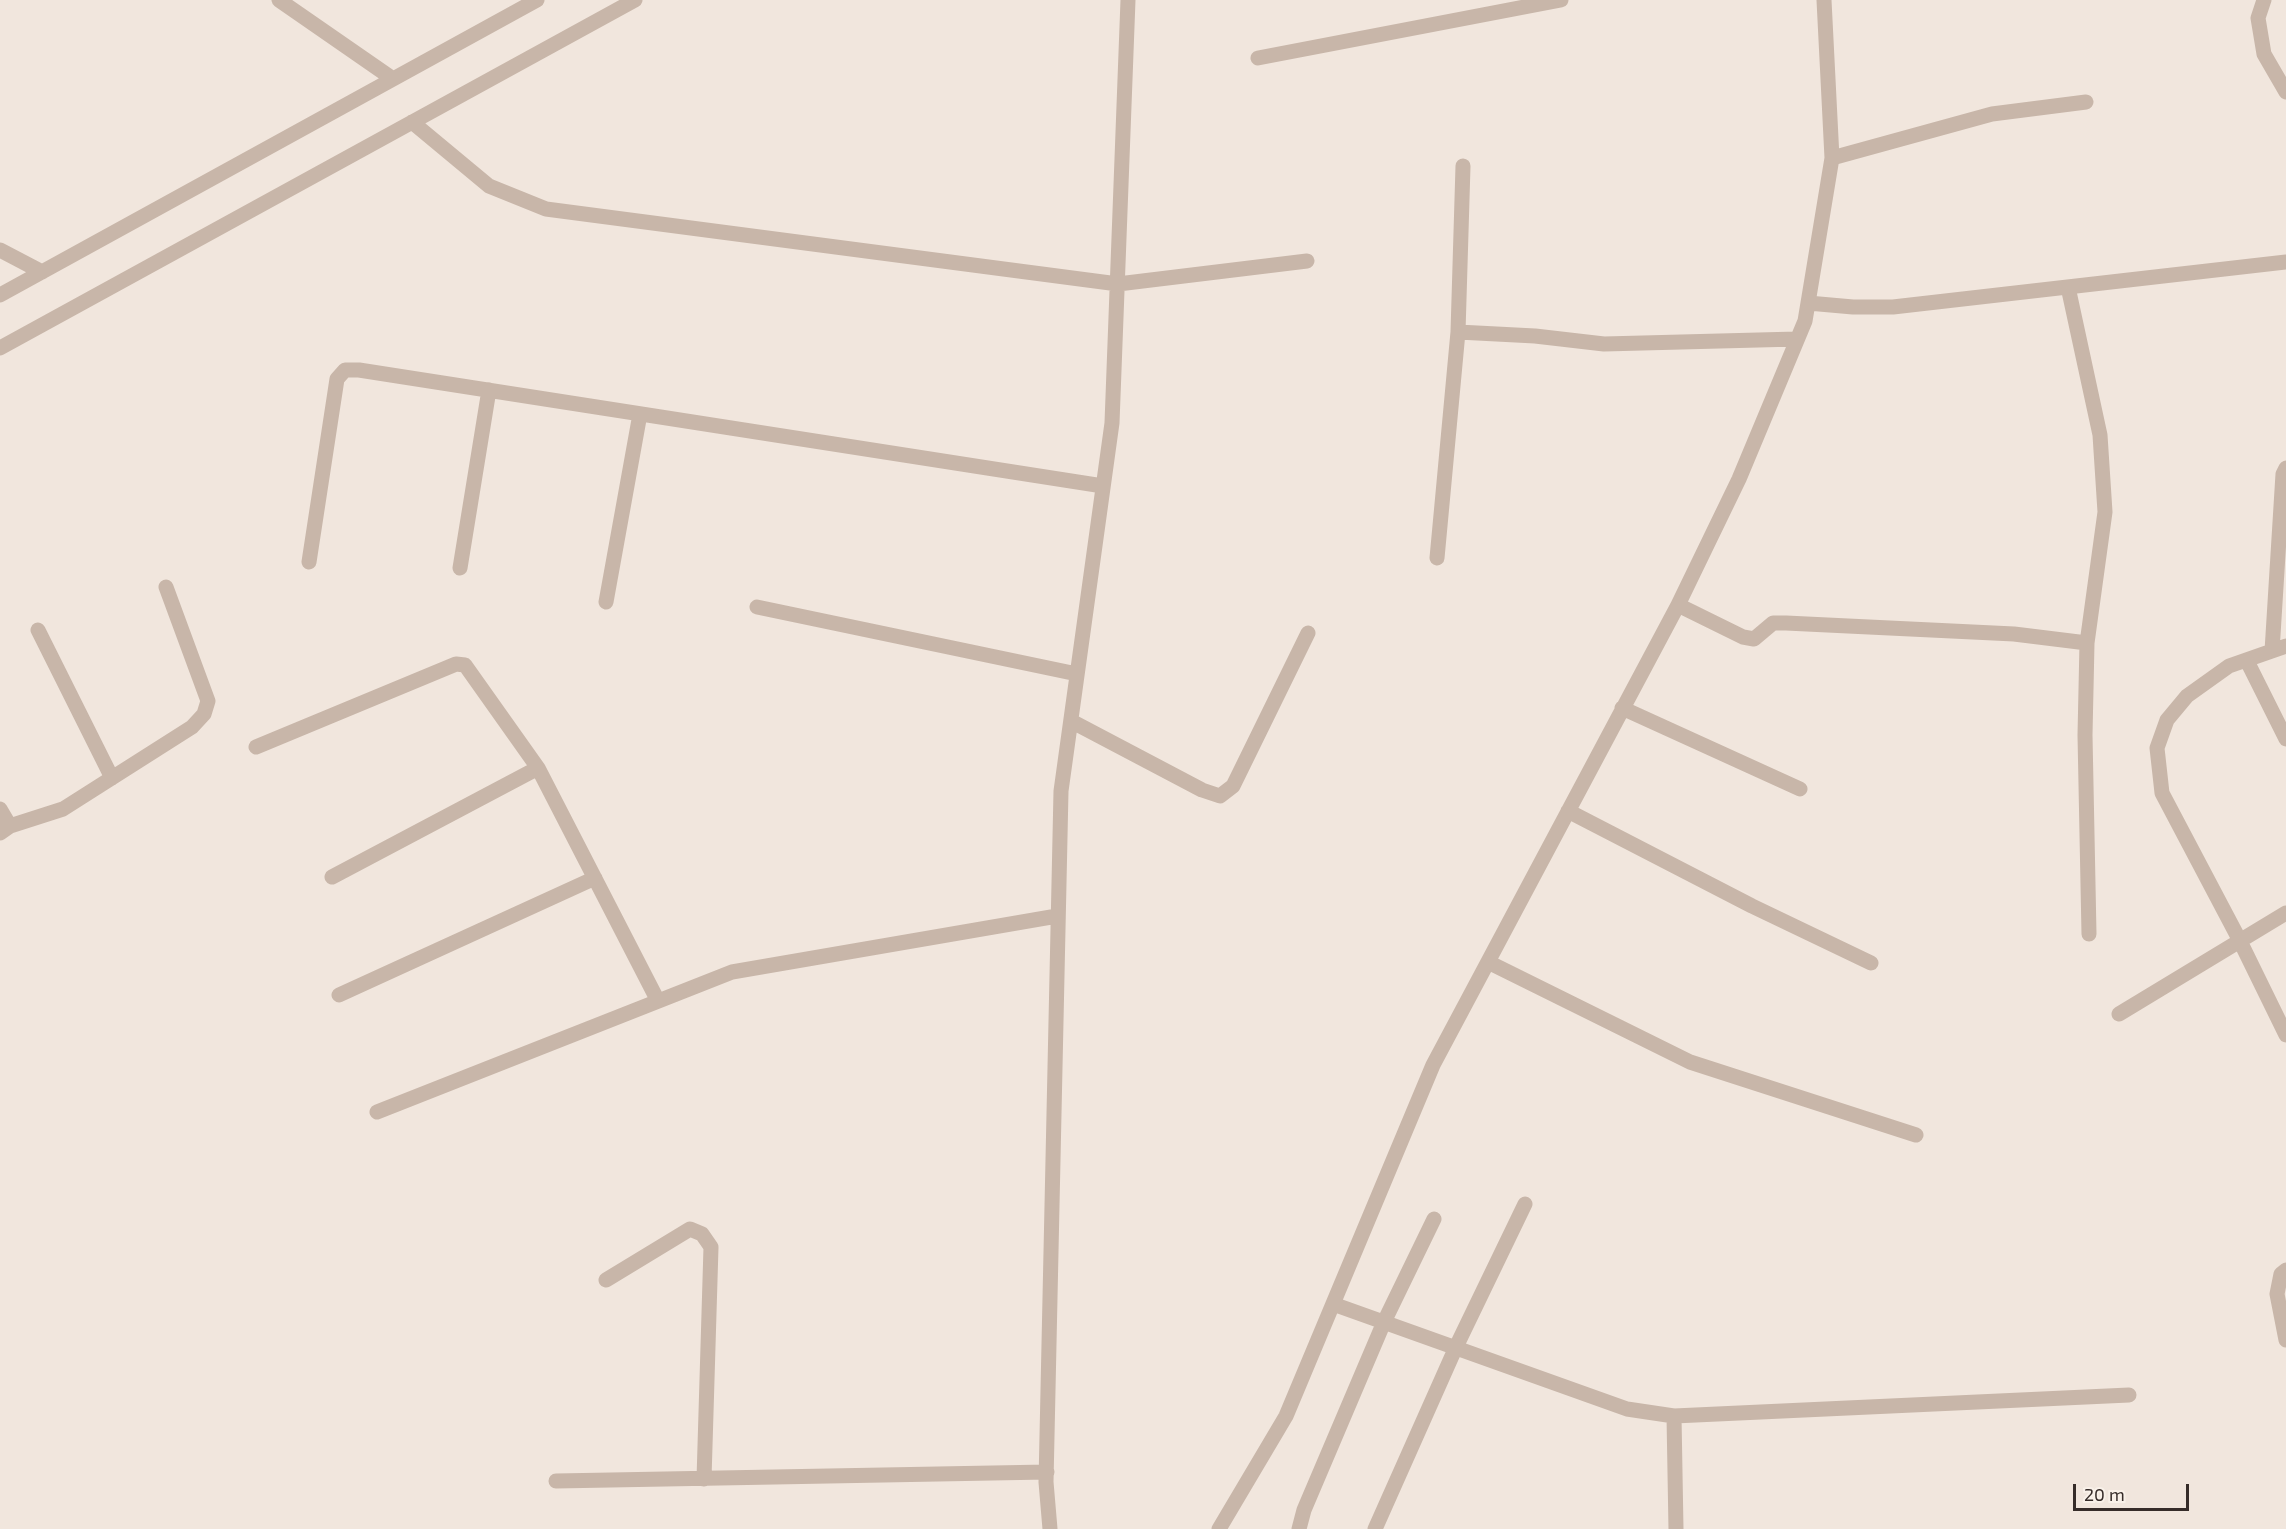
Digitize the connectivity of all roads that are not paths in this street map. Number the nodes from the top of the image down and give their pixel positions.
1 (279, 0) edge
2 (537, 0) edge
3 (635, 0) edge
4 (1128, 0) edge
5 (1561, 0) edge
6 (1824, 0) edge
7 (2264, 0) edge
8 (1515, 4) edge
9 (1258, 58) dead end
10 (393, 79) junction
11 (2286, 92) edge
12 (2086, 102) dead end
13 (412, 122) junction
14 (1832, 158) junction
15 (1463, 166) dead end
16 (0, 250) edge
17 (1307, 261) dead end
18 (2286, 262) edge
19 (42, 272) junction
20 (1118, 284) junction
21 (2068, 287) junction
22 (0, 295) edge
23 (1808, 303) junction
24 (1458, 332) junction
25 (1797, 339) junction
26 (0, 348) edge
27 (489, 390) junction
28 (639, 414) junction
29 (2286, 468) edge
30 (1103, 486) junction
31 (1437, 558) dead end
32 (309, 562) dead end
33 (460, 568) dead end
34 (166, 586) dead end
35 (606, 602) dead end
36 (1678, 605) junction
37 (757, 606) dead end
38 (38, 630) dead end
39 (1308, 633) dead end
40 (2086, 643) junction
41 (2279, 649) edge
42 (2247, 661) junction
43 (1077, 674) junction
44 (1622, 708) junction
45 (1071, 721) junction
46 (2286, 739) edge
47 (256, 747) dead end
48 (538, 768) junction
49 (112, 778) junction
50 (1800, 789) dead end
51 (0, 809) edge
52 (1568, 811) junction
53 (5, 829) edge
54 (332, 877) dead end
55 (595, 878) junction
56 (2286, 913) edge
57 (1058, 916) junction
58 (2089, 934) dead end
59 (2240, 939) junction
60 (1488, 962) junction
61 (1871, 963) dead end
62 (339, 995) dead end
63 (658, 1001) junction
64 (2119, 1014) dead end
65 (2286, 1035) edge
66 (377, 1112) dead end
67 (1916, 1135) dead end
68 (1525, 1204) dead end
69 (1434, 1219) dead end
70 (2286, 1270) edge
71 (606, 1280) dead end
72 (1333, 1305) junction
73 (1384, 1322) junction
74 (2286, 1340) edge
75 (1456, 1347) junction
76 (2128, 1395) dead end
77 (1674, 1416) junction
78 (1047, 1472) junction
79 (704, 1479) junction
80 (556, 1482) dead end
81 (1225, 1527) edge
82 (1050, 1529) edge
83 (1299, 1529) edge
84 (1375, 1529) edge
85 (1676, 1529) edge

1 - 10 street
2 - 10 street
3 - 13 street
4 - 20 street
5 - 8 street
6 - 14 street
7 - 11 street
8 - 9 street
10 - 19 street
12 - 14 street
13 - 20 street
13 - 26 street
14 - 23 street
15 - 24 street
16 - 19 street
17 - 20 street
18 - 21 street
19 - 22 street
20 - 30 street
21 - 23 street
21 - 40 street
23 - 25 street
24 - 25 street
24 - 31 street
25 - 36 street
27 - 28 street
27 - 32 street
27 - 33 street
28 - 30 street
28 - 35 street
29 - 41 street
30 - 43 street
34 - 49 street
36 - 40 street
36 - 44 street
37 - 43 street
38 - 49 street
39 - 45 street
40 - 58 street
41 - 42 street
42 - 46 street
42 - 59 street
43 - 45 street
44 - 50 street
44 - 52 street
45 - 57 street
47 - 48 street
48 - 54 street
48 - 55 street
49 - 53 street
51 - 53 street
52 - 60 street
52 - 61 street
55 - 62 street
55 - 63 street
56 - 59 street
57 - 63 street
57 - 78 street
59 - 64 street
59 - 65 street
60 - 67 street
60 - 72 street
63 - 66 street
68 - 75 street
69 - 73 street
70 - 74 street
71 - 79 street
72 - 73 street
72 - 81 street
73 - 75 street
73 - 83 street
75 - 77 street
75 - 84 street
76 - 77 street
77 - 85 street
78 - 79 street
78 - 82 street
79 - 80 street

